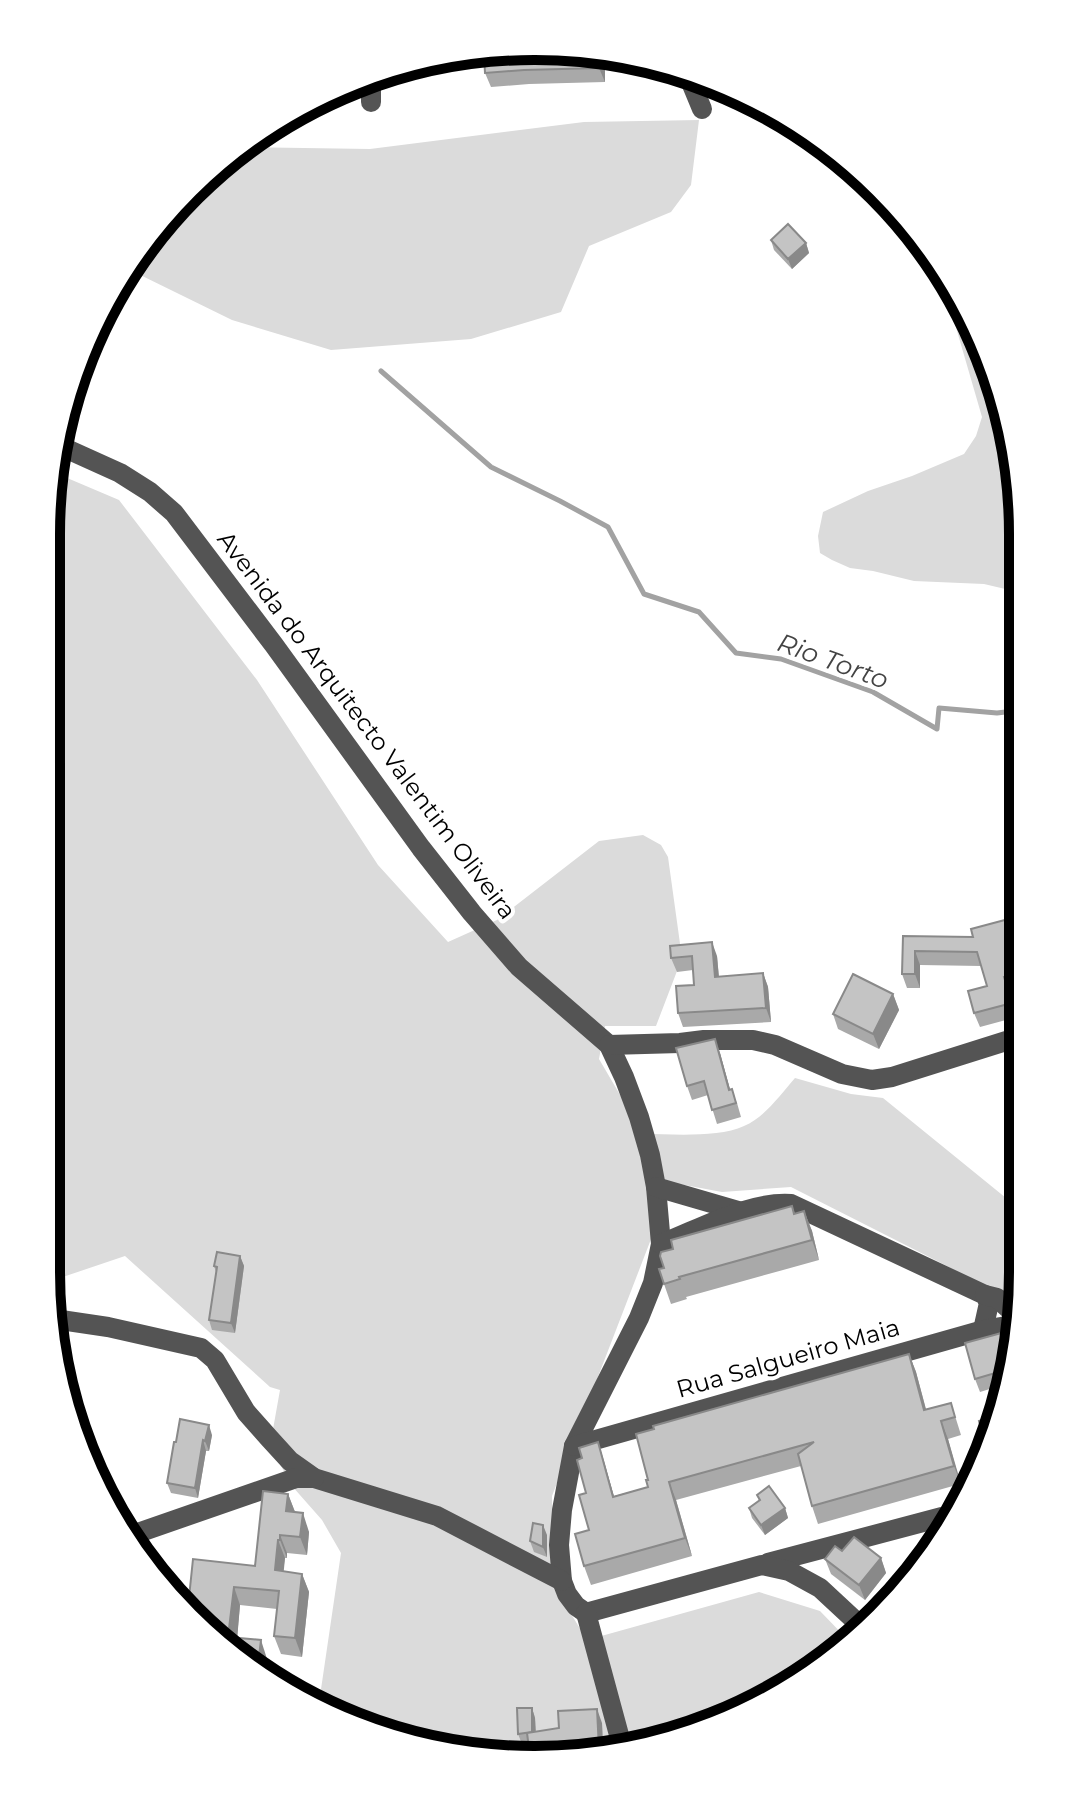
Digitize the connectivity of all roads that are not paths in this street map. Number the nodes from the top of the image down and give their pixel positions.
1 (693, 87) edge
2 (702, 109) dead end
3 (68, 449) edge
4 (1009, 1040) edge
5 (609, 1045) junction
6 (656, 1187) junction
7 (742, 1212) junction
8 (661, 1244) junction
9 (985, 1295) junction
10 (1008, 1308) edge
11 (63, 1320) edge
12 (1006, 1326) edge
13 (983, 1330) junction
14 (574, 1446) junction
15 (314, 1478) junction
16 (940, 1518) edge
17 (139, 1533) edge
18 (762, 1565) junction
19 (562, 1581) junction
20 (586, 1613) junction
21 (855, 1621) edge
22 (620, 1738) edge

1 - 2 street
3 - 5 street, Avenida do Arquitecto Valentim Oliveira
4 - 5 street
5 - 6 street, Avenida do Arquitecto Valentim Oliveira
6 - 7 street
6 - 8 street, Avenida do Arquitecto Valentim Oliveira
7 - 8 street
7 - 9 street
8 - 14 street, Avenida do Arquitecto Valentim Oliveira
9 - 10 street
9 - 13 street
11 - 15 street
12 - 13 street, Rua Salgueiro Maia
13 - 14 street, Rua Salgueiro Maia
14 - 19 street, Avenida do Arquitecto Valentim Oliveira
15 - 17 street
15 - 19 street
16 - 18 street
18 - 20 street
18 - 21 street
19 - 20 street
20 - 22 street

